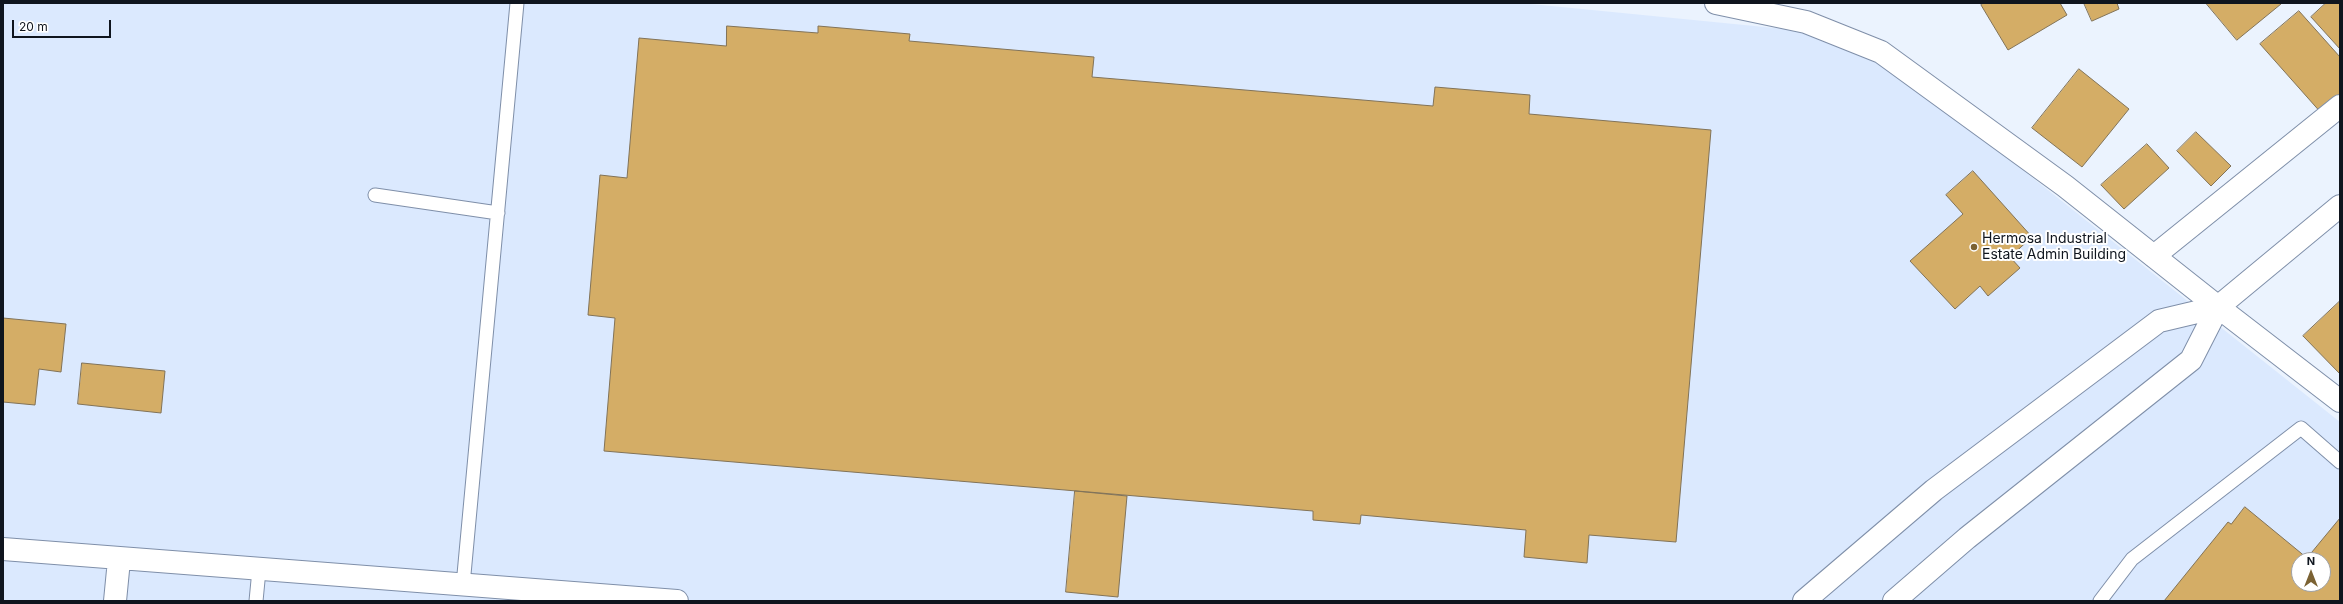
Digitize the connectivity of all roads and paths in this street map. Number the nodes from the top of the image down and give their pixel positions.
1 (517, 3) edge
2 (1716, 3) edge
3 (2340, 106) edge
4 (375, 195) dead end
5 (2340, 206) edge
6 (498, 213) junction
7 (2154, 256) junction
8 (2218, 307) junction
9 (2340, 401) edge
10 (2340, 462) edge
11 (3, 549) edge
12 (119, 560) junction
13 (259, 570) junction
14 (463, 585) junction
15 (111, 598) edge
16 (256, 601) edge
17 (677, 601) edge
18 (1804, 601) edge
19 (1894, 601) edge
20 (2100, 601) edge

1 - 6 lane
2 - 7 street
3 - 7 street
4 - 6 lane
5 - 8 street
6 - 14 lane
7 - 8 street
8 - 9 street
8 - 18 street
8 - 19 street
10 - 20 lane
11 - 12 street
12 - 13 street
12 - 15 street
13 - 14 street
13 - 16 lane
14 - 17 street

